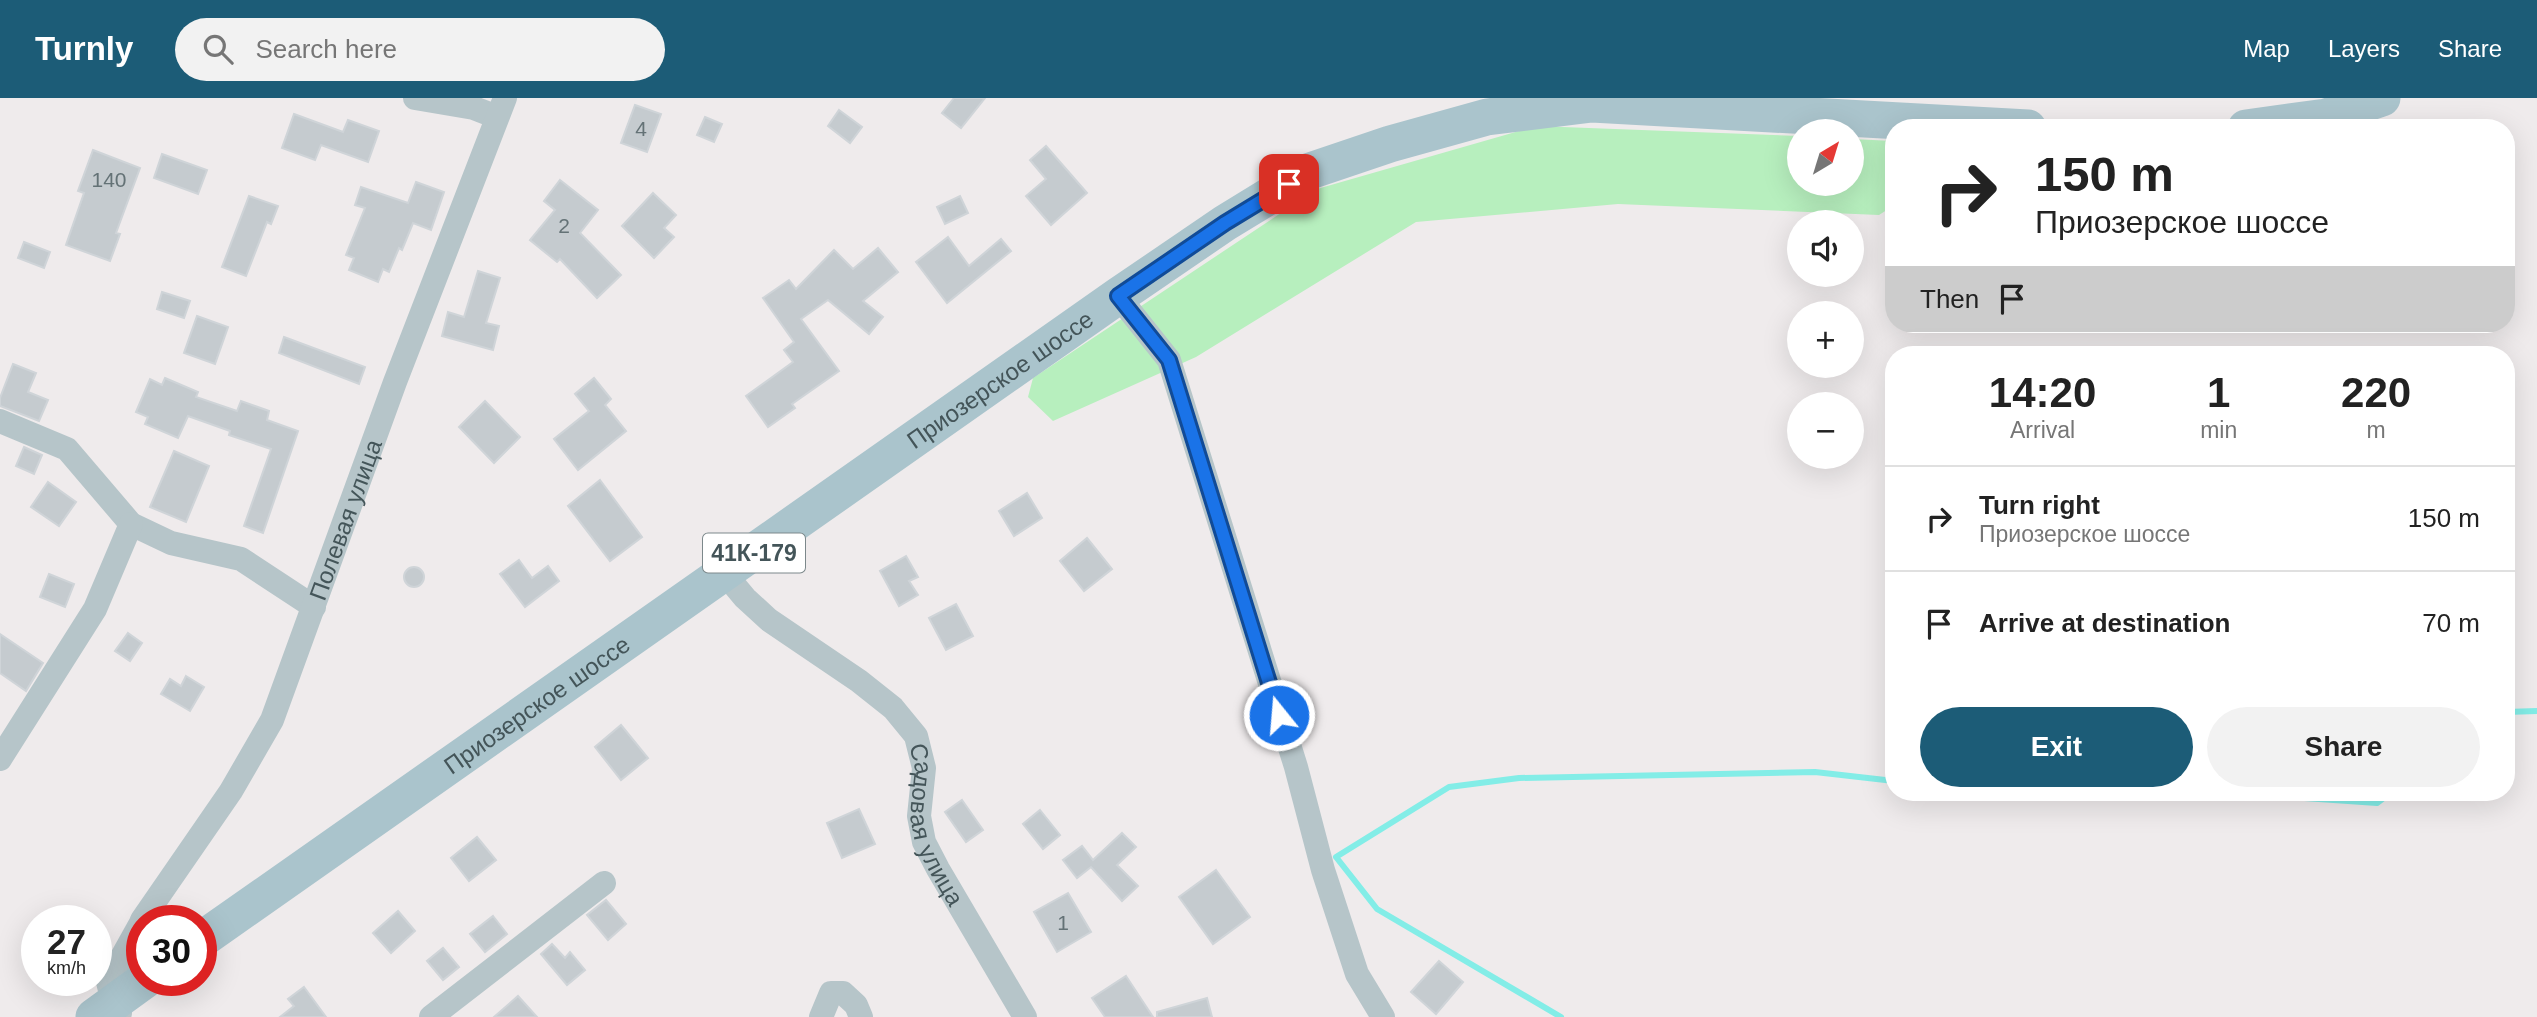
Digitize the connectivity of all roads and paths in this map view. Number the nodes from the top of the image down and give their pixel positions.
1 (415, 98) edge
2 (2382, 98) edge
3 (501, 107) edge
4 (2311, 119) edge
5 (1885, 120) edge
6 (1118, 296) junction
7 (0, 422) edge
8 (131, 524) junction
9 (725, 574) junction
10 (314, 607) junction
11 (0, 759) edge
12 (604, 883) dead end
13 (153, 905) edge
14 (217, 929) edge
15 (126, 949) edge
16 (128, 996) edge
17 (110, 1012) edge
18 (430, 1017) edge
19 (821, 1017) edge
20 (861, 1017) edge
21 (1025, 1017) edge
22 (1383, 1017) edge

1 - 3 street
2 - 4 main road
3 - 10 street, Полевая улица
5 - 6 main road, Приозерское шоссе / 41К-179
6 - 9 main road, Приозерское шоссе / 41К-179
6 - 22 street
7 - 8 street
8 - 10 street
8 - 11 street
9 - 14 main road, Приозерское шоссе / 41К-179
9 - 21 street, Садовая улица
10 - 13 street, Полевая улица
12 - 18 street
15 - 17 street, Полевая улица
16 - 17 main road
19 - 20 street

